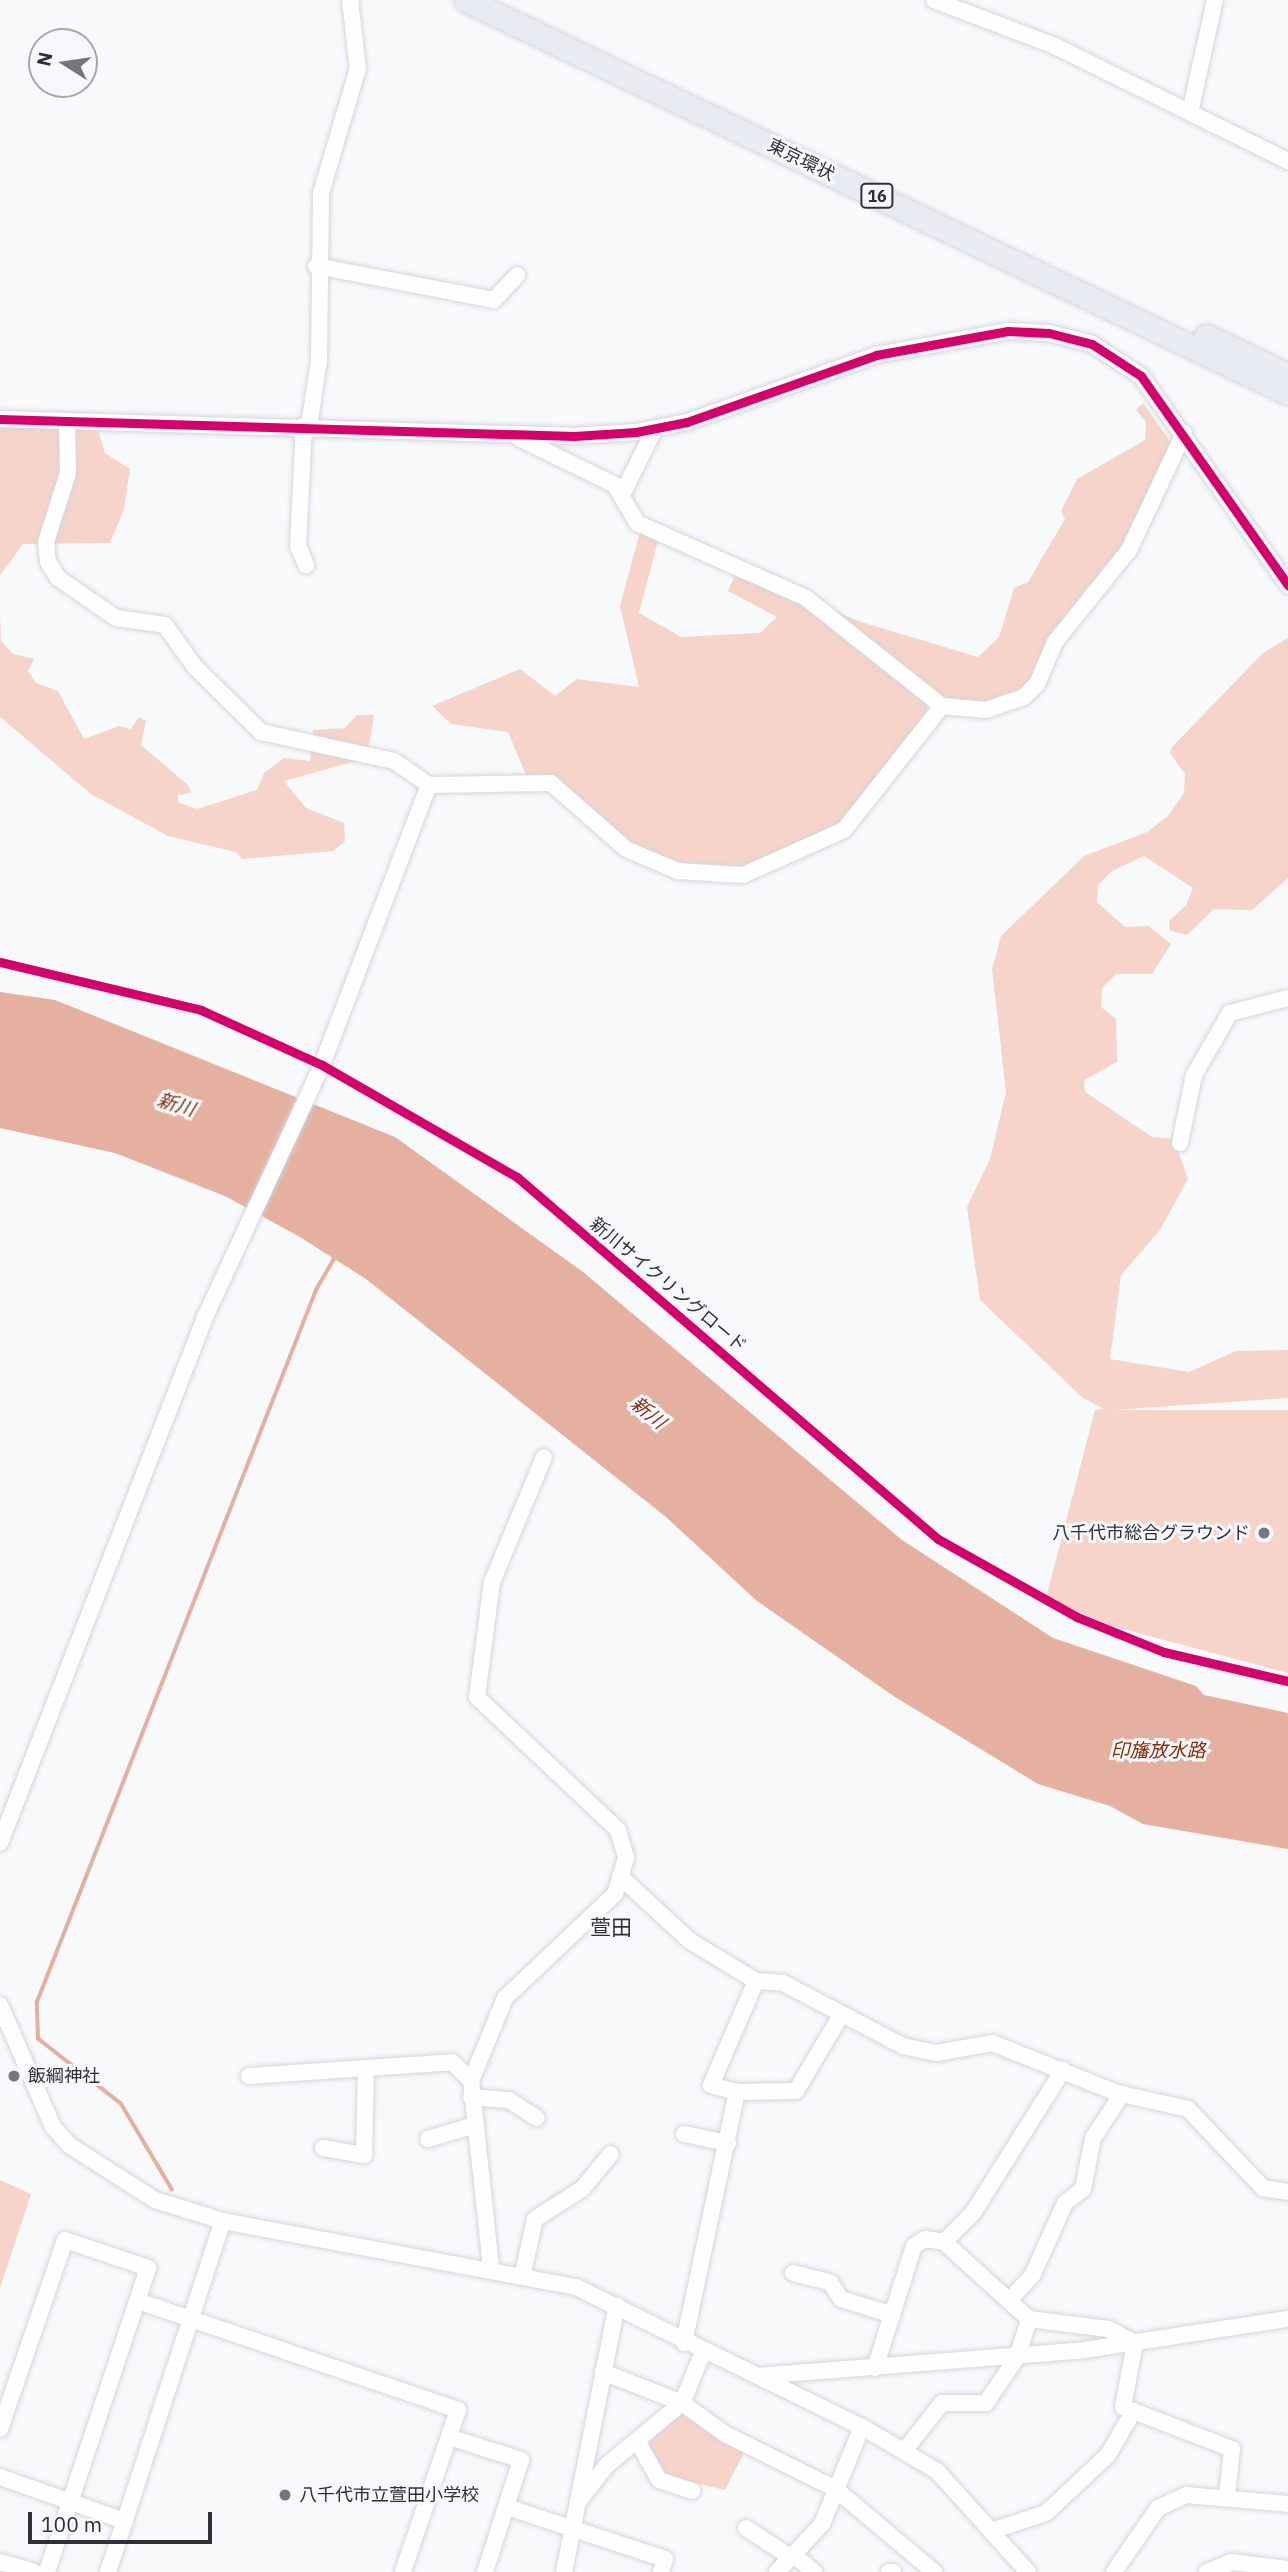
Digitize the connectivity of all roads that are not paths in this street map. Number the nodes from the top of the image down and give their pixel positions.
1 (350, 0) edge
2 (466, 0) edge
3 (502, 0) edge
4 (934, 0) edge
5 (1215, 0) edge
6 (1191, 108) junction
7 (1288, 161) edge
8 (316, 266) junction
9 (517, 275) dead end
10 (1288, 375) edge
11 (1288, 393) edge
12 (0, 419) edge
13 (67, 422) junction
14 (307, 426) junction
15 (655, 428) junction
16 (1184, 433) junction
17 (506, 434) junction
18 (623, 493) junction
19 (306, 565) dead end
20 (1288, 584) edge
21 (942, 706) junction
22 (429, 785) junction
23 (1288, 998) edge
24 (1180, 1143) dead end
25 (544, 1457) dead end
26 (0, 1843) edge
27 (624, 1880) junction
28 (756, 1981) junction
29 (0, 2005) edge
30 (840, 2017) junction
31 (366, 2070) junction
32 (1063, 2070) junction
33 (249, 2076) dead end
34 (471, 2089) junction
35 (737, 2092) junction
36 (1122, 2094) junction
37 (537, 2118) dead end
38 (475, 2125) junction
39 (684, 2134) dead end
40 (428, 2139) dead end
41 (728, 2143) junction
42 (323, 2148) dead end
43 (611, 2154) dead end
44 (1288, 2192) edge
45 (223, 2221) junction
46 (944, 2242) junction
47 (491, 2267) junction
48 (523, 2273) junction
49 (793, 2273) dead end
50 (138, 2301) junction
51 (1009, 2301) junction
52 (617, 2305) junction
53 (893, 2315) junction
54 (192, 2319) junction
55 (1028, 2319) junction
56 (1288, 2319) edge
57 (684, 2343) junction
58 (1135, 2343) junction
59 (703, 2352) junction
60 (1017, 2357) junction
61 (875, 2368) junction
62 (603, 2372) junction
63 (754, 2376) junction
64 (681, 2403) junction
65 (1132, 2414) junction
66 (862, 2427) junction
67 (0, 2429) edge
68 (449, 2437) junction
69 (638, 2442) junction
70 (904, 2451) junction
71 (0, 2477) edge
72 (834, 2488) junction
73 (692, 2491) dead end
74 (1227, 2496) junction
75 (71, 2501) junction
76 (578, 2502) junction
77 (1288, 2504) edge
78 (507, 2507) junction
79 (125, 2521) junction
80 (746, 2528) dead end
81 (572, 2529) junction
82 (994, 2530) junction
83 (792, 2555) junction
84 (0, 2561) edge
85 (1288, 2568) edge
86 (1121, 2569) edge
87 (34, 2572) edge
88 (47, 2572) edge
89 (107, 2572) edge
90 (403, 2572) edge
91 (485, 2572) edge
92 (564, 2572) edge
93 (661, 2572) edge
94 (777, 2572) edge
95 (814, 2572) edge
96 (934, 2572) edge
97 (1028, 2572) edge
98 (1207, 2572) edge

1 - 8 street
2 - 11 highway, 東京環状 / 16
3 - 10 highway, 東京環状 / 16
4 - 6 street
5 - 6 street
6 - 7 street
8 - 9 street
8 - 14 street
12 - 13 street
13 - 14 street
13 - 22 street
14 - 17 street
14 - 19 street
15 - 16 street
15 - 17 street
15 - 18 street
16 - 20 street
16 - 21 street
17 - 18 street
18 - 21 street
21 - 22 street
22 - 26 street
23 - 24 street
25 - 27 street
27 - 28 street
27 - 34 street
28 - 30 street
28 - 35 street
29 - 45 street
30 - 32 street
30 - 35 street
31 - 33 street
31 - 34 street
31 - 42 street
32 - 36 street
32 - 46 street
34 - 37 street
34 - 38 street
35 - 41 street
36 - 44 street
36 - 51 street
38 - 40 street
38 - 47 street
39 - 41 street
41 - 57 street
43 - 48 street
45 - 47 street
45 - 54 street
46 - 51 street
46 - 53 street
47 - 48 street
48 - 52 street
49 - 53 street
50 - 54 street
50 - 67 street
50 - 75 street
51 - 55 street
52 - 57 street
52 - 62 street
53 - 61 street
54 - 68 street
54 - 79 street
55 - 58 street
55 - 60 street
56 - 58 street
57 - 59 street
58 - 60 street
58 - 65 street
59 - 63 street
59 - 64 street
60 - 61 street
60 - 70 street
61 - 63 street
62 - 64 street
62 - 76 street
63 - 66 street
64 - 69 street
64 - 72 street
65 - 74 street
65 - 82 street
66 - 70 street
66 - 72 street
68 - 78 street
68 - 90 street
69 - 73 street
69 - 76 street
70 - 82 street
71 - 75 street
72 - 83 street
72 - 96 street
74 - 77 street
74 - 86 street
75 - 79 street
75 - 88 street
76 - 81 street
78 - 81 street
78 - 91 street
79 - 89 street
80 - 83 street
81 - 92 street
81 - 93 street
82 - 97 street
83 - 94 street
83 - 95 street
84 - 87 street
85 - 98 street

